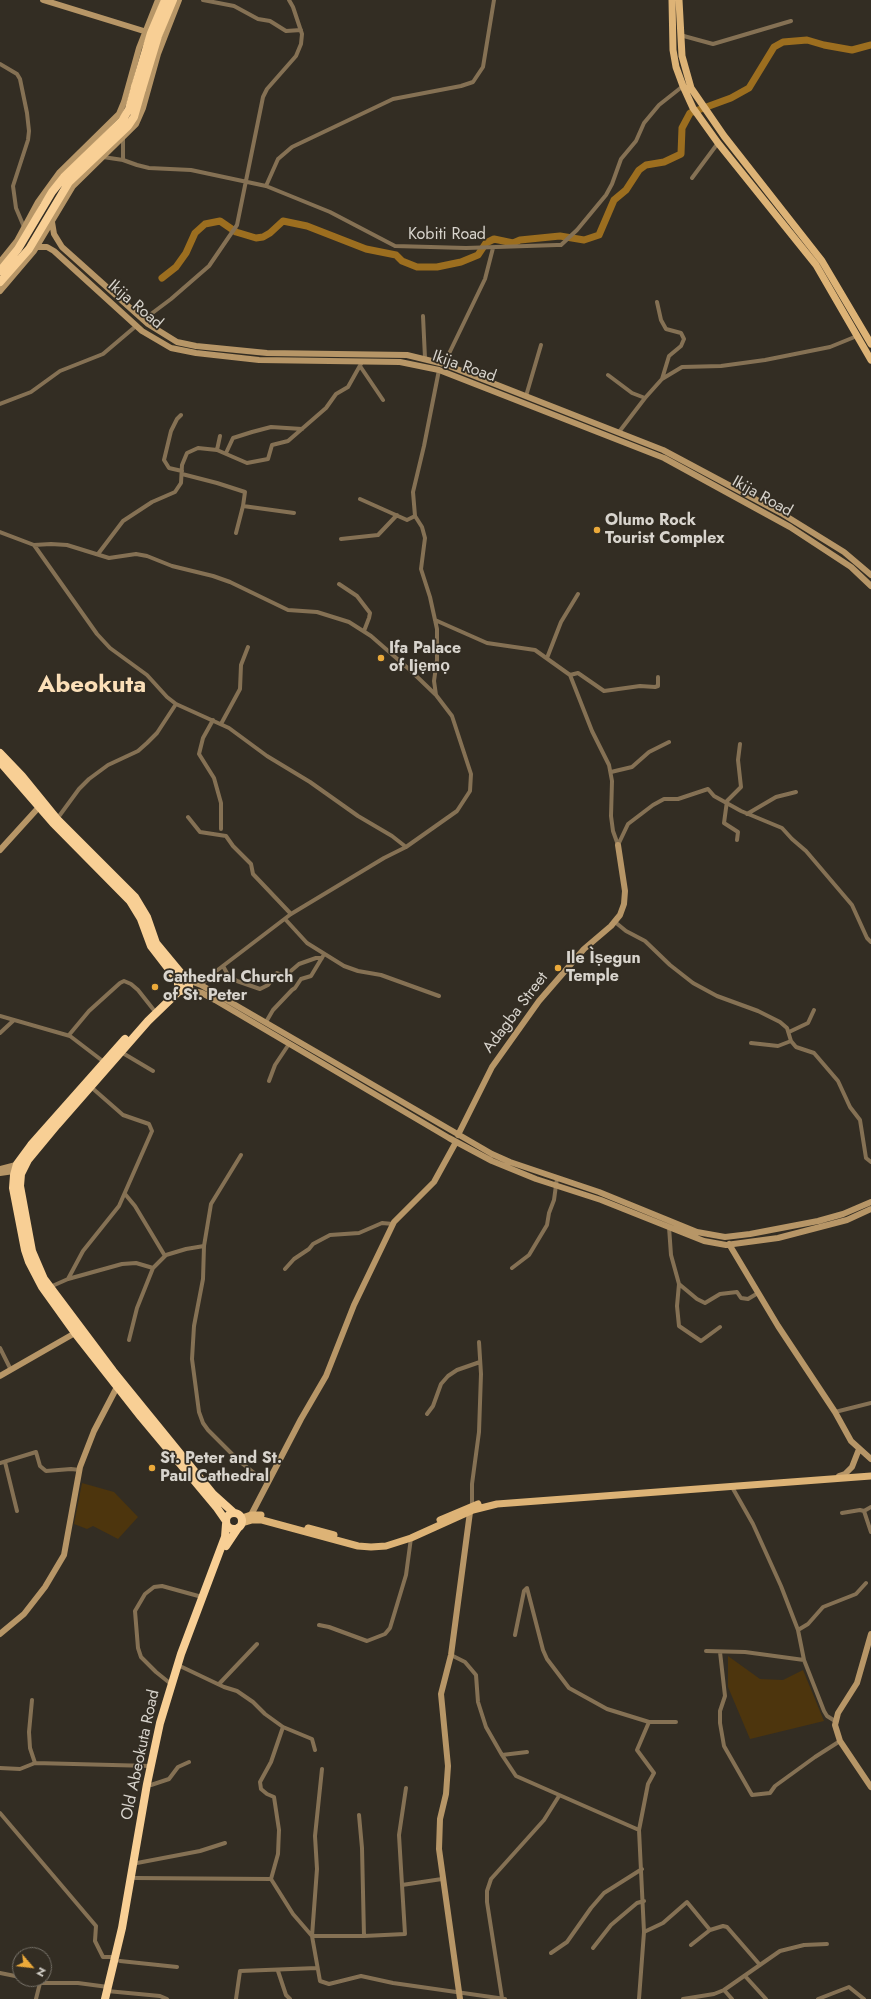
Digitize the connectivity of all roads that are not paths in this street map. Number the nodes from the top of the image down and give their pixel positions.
1 (43, 0) edge
2 (158, 0) edge
3 (165, 0) edge
4 (173, 0) edge
5 (179, 0) edge
6 (203, 0) edge
7 (289, 0) edge
8 (494, 0) edge
9 (672, 0) edge
10 (679, 0) edge
11 (791, 21) dead end
12 (301, 30) junction
13 (154, 35) junction
14 (680, 35) junction
15 (0, 64) edge
16 (683, 86) junction
17 (138, 88) junction
18 (123, 139) junction
19 (718, 143) junction
20 (103, 157) junction
21 (123, 160) junction
22 (692, 178) dead end
23 (246, 182) junction
24 (266, 186) junction
25 (45, 191) junction
26 (62, 202) junction
27 (52, 222) junction
28 (24, 227) junction
29 (37, 247) junction
30 (493, 248) junction
31 (0, 262) edge
32 (0, 271) edge
33 (0, 282) edge
34 (0, 291) edge
35 (657, 302) dead end
36 (423, 316) dead end
37 (143, 320) junction
38 (136, 326) junction
39 (857, 336) junction
40 (871, 344) edge
41 (541, 345) dead end
42 (425, 358) junction
43 (871, 360) edge
44 (361, 364) junction
45 (444, 364) junction
46 (439, 370) junction
47 (608, 375) dead end
48 (662, 379) junction
49 (526, 396) junction
50 (645, 398) junction
51 (383, 400) dead end
52 (0, 404) edge
53 (181, 415) dead end
54 (302, 429) junction
55 (620, 432) junction
56 (220, 436) dead end
57 (217, 450) junction
58 (226, 453) junction
59 (182, 473) junction
60 (360, 499) dead end
61 (244, 506) junction
62 (294, 513) dead end
63 (397, 515) junction
64 (415, 516) junction
65 (0, 532) edge
66 (236, 533) dead end
67 (341, 538) dead end
68 (34, 545) junction
69 (98, 554) junction
70 (871, 575) edge
71 (339, 584) dead end
72 (871, 586) edge
73 (578, 594) dead end
74 (435, 620) junction
75 (364, 631) junction
76 (248, 647) dead end
77 (548, 658) junction
78 (570, 675) junction
79 (658, 677) dead end
80 (436, 695) junction
81 (176, 704) junction
82 (213, 720) junction
83 (221, 724) junction
84 (669, 742) dead end
85 (740, 744) dead end
86 (0, 753) edge
87 (0, 762) edge
88 (610, 772) junction
89 (796, 792) dead end
90 (727, 801) junction
91 (39, 807) junction
92 (747, 814) junction
93 (188, 817) dead end
94 (57, 819) junction
95 (221, 829) dead end
96 (737, 840) dead end
97 (618, 845) junction
98 (406, 847) junction
99 (0, 850) edge
100 (291, 914) junction
101 (285, 919) junction
102 (615, 922) junction
103 (871, 942) edge
104 (323, 956) junction
105 (222, 966) junction
106 (183, 984) junction
107 (201, 985) junction
108 (438, 996) dead end
109 (153, 1008) junction
110 (814, 1010) dead end
111 (0, 1016) edge
112 (14, 1020) junction
113 (266, 1022) junction
114 (789, 1032) junction
115 (0, 1033) edge
116 (69, 1035) junction
117 (791, 1041) junction
118 (752, 1043) dead end
119 (289, 1044) junction
120 (121, 1052) junction
121 (104, 1062) junction
122 (153, 1071) dead end
123 (269, 1081) dead end
124 (91, 1087) junction
125 (55, 1123) junction
126 (458, 1135) junction
127 (456, 1142) junction
128 (241, 1155) dead end
129 (871, 1162) edge
130 (16, 1168) junction
131 (0, 1169) edge
132 (0, 1173) edge
133 (557, 1178) junction
134 (557, 1186) junction
135 (126, 1194) junction
136 (871, 1202) edge
137 (871, 1209) edge
138 (393, 1224) junction
139 (669, 1226) junction
140 (729, 1244) junction
141 (204, 1246) junction
142 (164, 1256) junction
143 (153, 1268) junction
144 (512, 1268) dead end
145 (285, 1269) dead end
146 (68, 1279) junction
147 (679, 1284) junction
148 (50, 1288) junction
149 (758, 1293) junction
150 (720, 1327) dead end
151 (75, 1333) junction
152 (129, 1340) dead end
153 (478, 1342) dead end
154 (0, 1348) edge
155 (480, 1362) junction
156 (10, 1370) junction
157 (0, 1376) edge
158 (117, 1387) junction
159 (871, 1403) edge
160 (835, 1412) junction
161 (427, 1414) dead end
162 (859, 1449) junction
163 (871, 1458) edge
164 (2, 1462) edge
165 (80, 1470) junction
166 (871, 1475) edge
167 (839, 1476) junction
168 (267, 1483) junction
169 (732, 1487) junction
170 (871, 1506) edge
171 (471, 1509) junction
172 (16, 1511) dead end
173 (864, 1511) junction
174 (233, 1512) junction
175 (842, 1513) dead end
176 (251, 1515) junction
177 (226, 1522) junction
178 (241, 1523) junction
179 (871, 1532) edge
180 (411, 1538) junction
181 (866, 1583) dead end
182 (202, 1597) junction
183 (319, 1625) dead end
184 (798, 1630) junction
185 (0, 1634) edge
186 (871, 1634) edge
187 (515, 1635) dead end
188 (257, 1644) dead end
189 (706, 1651) dead end
190 (720, 1652) junction
191 (451, 1655) junction
192 (804, 1660) junction
193 (182, 1667) junction
194 (171, 1684) junction
195 (218, 1684) junction
196 (32, 1700) dead end
197 (835, 1721) junction
198 (649, 1722) junction
199 (676, 1722) dead end
200 (283, 1727) junction
201 (840, 1741) junction
202 (315, 1750) dead end
203 (527, 1752) dead end
204 (502, 1755) junction
205 (35, 1762) junction
206 (189, 1762) dead end
207 (151, 1766) junction
208 (0, 1768) edge
209 (322, 1769) dead end
210 (151, 1785) junction
211 (871, 1786) edge
212 (406, 1788) dead end
213 (559, 1796) junction
214 (0, 1813) edge
215 (359, 1815) dead end
216 (639, 1830) junction
217 (225, 1843) dead end
218 (137, 1863) junction
219 (642, 1869) junction
220 (135, 1878) junction
221 (272, 1879) junction
222 (442, 1879) junction
223 (402, 1885) junction
224 (644, 1901) junction
225 (710, 1930) junction
226 (644, 1932) junction
227 (312, 1936) junction
228 (364, 1936) junction
229 (827, 1944) dead end
230 (690, 1945) dead end
231 (593, 1948) dead end
232 (551, 1953) dead end
233 (118, 1959) junction
234 (760, 1965) junction
235 (177, 1967) dead end
236 (317, 1968) junction
237 (278, 1970) junction
238 (0, 1973) edge
239 (12, 1976) edge
240 (746, 1976) junction
241 (52, 1983) edge
242 (39, 1987) edge
243 (724, 1990) junction
244 (459, 1992) junction
245 (108, 1994) edge
246 (36, 1999) edge
247 (167, 1999) edge
248 (236, 1999) edge
249 (290, 1999) edge
250 (460, 1999) edge
251 (503, 1999) edge
252 (639, 1999) edge
253 (683, 1999) edge
254 (732, 1999) edge
255 (766, 1999) edge
256 (818, 1999) edge
257 (864, 1999) edge

1 - 13 street
2 - 13 street
3 - 13 highway
4 - 13 highway
5 - 13 street
6 - 12 street
7 - 12 street
8 - 24 street
9 - 16 main road
10 - 14 main road
11 - 14 street
12 - 23 street
13 - 17 highway
13 - 18 street
13 - 25 street
14 - 40 main road
15 - 28 street
16 - 19 main road
16 - 30 street, Kobiti Road
17 - 32 highway, bridge
17 - 33 highway, bridge
18 - 20 street
18 - 21 street
19 - 22 street
19 - 39 main road
20 - 21 street, Kobiti Road
20 - 26 street
21 - 23 street, Kobiti Road
23 - 24 street, Kobiti Road
23 - 37 street
24 - 30 street, Kobiti Road
25 - 26 street
25 - 28 street
26 - 27 street
27 - 29 street
27 - 37 street, Ikija Road
28 - 31 street
29 - 34 street
29 - 38 street, Ikija Road
30 - 45 street
35 - 48 street
36 - 42 street
37 - 42 street, Ikija Road
38 - 44 street, Ikija Road
38 - 52 street
39 - 43 main road
39 - 48 street
41 - 49 street
42 - 45 street, Ikija Road
44 - 46 street, Ikija Road
44 - 51 street
44 - 54 street
45 - 49 street, Ikija Road
46 - 64 street
46 - 72 street, Ikija Road
47 - 50 street
48 - 50 street
49 - 55 street, Ikija Road
50 - 55 street
53 - 59 street
54 - 58 street
54 - 58 street
55 - 70 street, Ikija Road
56 - 57 street
57 - 58 street
57 - 59 street
59 - 61 street
59 - 69 street
60 - 63 street
61 - 62 street
61 - 66 street
63 - 64 street
63 - 67 street
64 - 74 street
65 - 68 street
68 - 69 street
68 - 81 street
69 - 75 street
71 - 75 street
73 - 77 street
74 - 77 street
74 - 80 street
75 - 80 street
76 - 83 street
77 - 78 street
78 - 79 street
78 - 88 street
80 - 98 street
81 - 82 street
81 - 94 street
82 - 83 street
82 - 95 street
83 - 98 street
84 - 88 street
85 - 90 street
86 - 94 highway
87 - 91 highway
88 - 97 street
89 - 92 street
90 - 92 street
90 - 96 street
90 - 97 street
91 - 99 street
91 - 106 highway
92 - 103 street
93 - 100 street
94 - 106 highway
97 - 102 street
98 - 100 street
100 - 101 street
101 - 104 street
101 - 105 street
102 - 114 street
102 - 126 street, Adagba Street
104 - 105 street
104 - 108 street
104 - 113 street
105 - 107 street
106 - 107 street
106 - 109 highway
106 - 119 street
106 - 120 highway
107 - 113 street
109 - 116 street
109 - 121 highway
110 - 114 street
111 - 112 street
112 - 115 street
112 - 116 street
113 - 126 street
114 - 117 street
116 - 121 street
117 - 118 street
117 - 129 street
119 - 123 street
119 - 127 street
120 - 122 street
120 - 124 highway
121 - 125 highway
124 - 125 highway
124 - 135 street
125 - 130 highway
125 - 148 highway
126 - 133 street
127 - 134 street
127 - 138 street
128 - 141 street
130 - 131 street
130 - 132 street
130 - 151 highway
133 - 134 street
133 - 136 street
134 - 139 street
134 - 144 street
135 - 142 street
135 - 146 street
137 - 140 street
138 - 145 street
138 - 168 street
139 - 140 street
139 - 147 street
140 - 149 street
141 - 142 street
141 - 168 street
142 - 143 street
143 - 146 street
143 - 152 street
146 - 148 street
147 - 149 street
147 - 150 street
148 - 174 highway
149 - 160 street
151 - 156 street
151 - 158 highway
153 - 155 street
154 - 156 street
155 - 161 street
155 - 171 street
156 - 157 street
158 - 165 street
158 - 177 highway
159 - 160 street
160 - 162 street
162 - 163 street
162 - 167 street
164 - 165 street
164 - 172 street
165 - 185 street
166 - 167 main road
166 - 169 main road
167 - 171 main road
168 - 176 street
169 - 171 main road
169 - 184 street
170 - 173 street
171 - 176 main road
171 - 180 main road
171 - 191 street
173 - 175 street
173 - 179 street
174 - 177 highway
174 - 178 highway
176 - 178 main road
177 - 178 highway
177 - 182 highway, Old Abeokuta Road
178 - 180 main road
178 - 193 highway, Old Abeokuta Road
180 - 183 street
181 - 184 street
182 - 194 highway, Old Abeokuta Road
182 - 194 street
184 - 192 street
186 - 197 street
187 - 198 street
188 - 195 street
189 - 190 street
190 - 192 street
190 - 201 street
191 - 204 street
191 - 222 street
192 - 197 street
193 - 195 street
193 - 210 highway, Old Abeokuta Road
194 - 207 highway, Old Abeokuta Road
195 - 200 street
196 - 205 street
197 - 201 street
198 - 199 street
198 - 216 street
200 - 202 street
200 - 221 street
201 - 211 street
203 - 204 street
204 - 213 street
205 - 207 street
205 - 208 street
206 - 210 street
207 - 233 highway, Old Abeokuta Road
209 - 227 street
210 - 218 highway, Old Abeokuta Road
212 - 223 street
213 - 216 street
213 - 251 street
214 - 233 street
215 - 228 street
216 - 219 street
217 - 218 street
218 - 220 highway, Old Abeokuta Road
219 - 224 street
219 - 232 street
220 - 221 street
220 - 233 highway, Old Abeokuta Road
221 - 227 street
222 - 223 street
222 - 244 street
223 - 228 street
224 - 226 street
224 - 231 street
225 - 226 street
225 - 230 street
225 - 234 street
226 - 252 street
227 - 228 street
227 - 236 street
229 - 234 street
233 - 235 street
233 - 245 highway, Old Abeokuta Road
234 - 240 street
236 - 237 street
236 - 244 street
237 - 248 street
237 - 249 street
238 - 239 street
240 - 243 street
240 - 255 street
241 - 245 street
242 - 246 street
243 - 253 street
243 - 254 street
244 - 250 street
244 - 251 street
245 - 247 street
256 - 257 street

